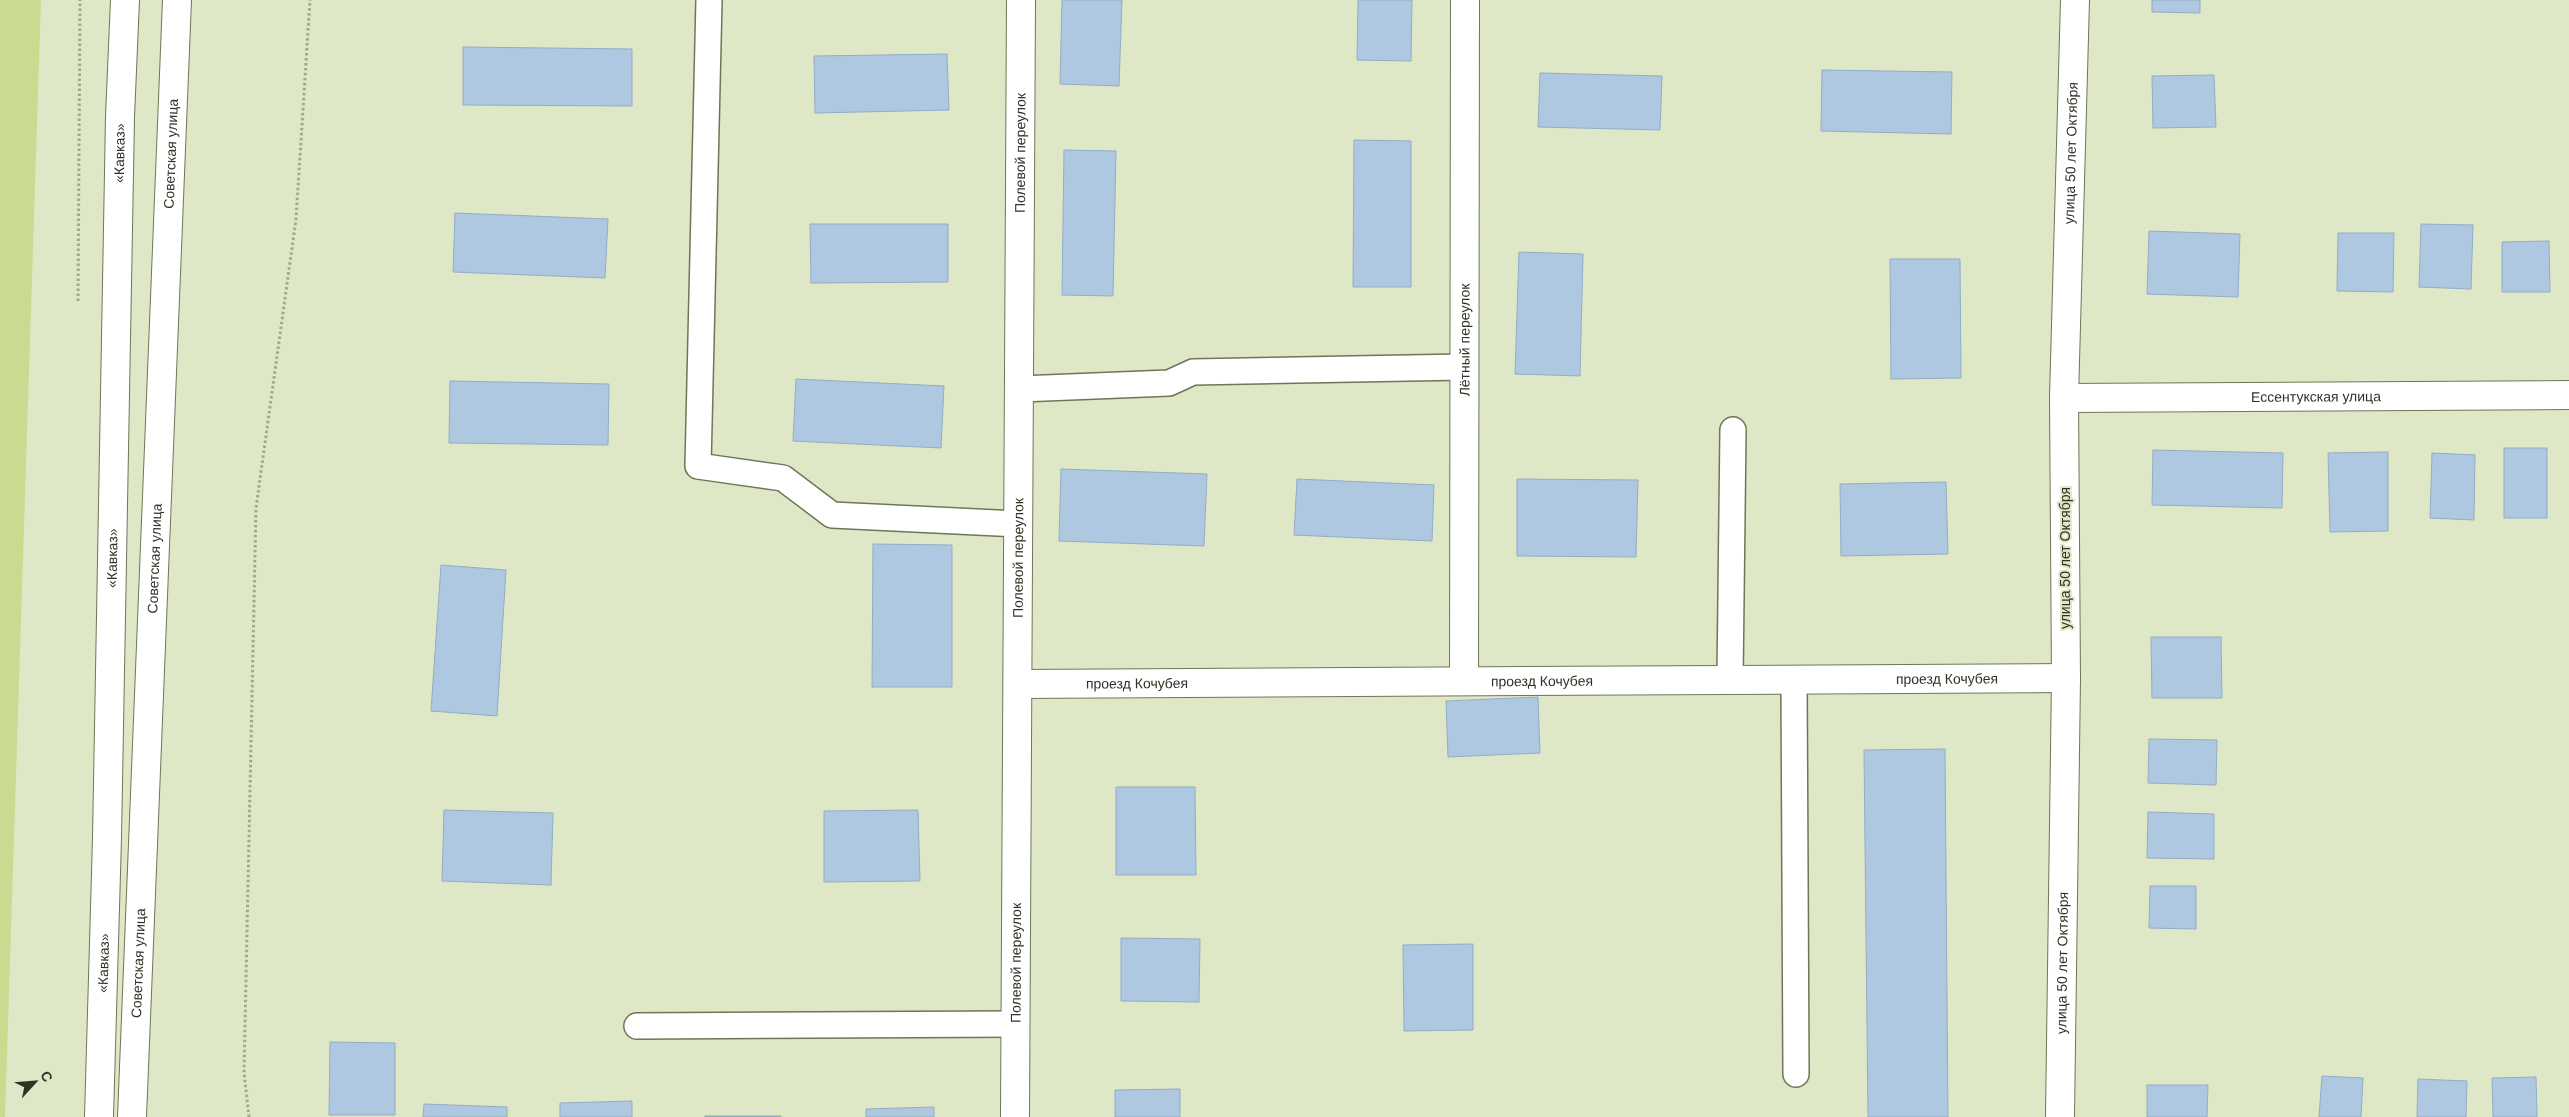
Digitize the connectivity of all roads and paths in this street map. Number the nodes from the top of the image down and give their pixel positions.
1 (125, 0) edge
2 (177, 0) edge
3 (310, 0) edge
4 (709, 0) edge
5 (1021, 0) edge
6 (1465, 0) edge
7 (2075, 0) edge
8 (1464, 366) junction
9 (1020, 389) junction
10 (2569, 396) edge
11 (2064, 398) junction
12 (1733, 430) dead end
13 (1020, 524) junction
14 (2066, 678) junction
15 (1730, 679) junction
16 (1794, 679) junction
17 (1464, 680) junction
18 (1018, 684) junction
19 (1016, 1024) junction
20 (637, 1026) dead end
21 (1796, 1074) dead end
22 (99, 1117) edge
23 (132, 1117) edge
24 (249, 1117) edge
25 (1015, 1117) edge
26 (2060, 1117) edge

1 - 22 main road, «Кавказ»
2 - 23 main road, Советская улица
3 - 24 path
4 - 13 lane
5 - 9 main road, Полевой переулок
6 - 8 main road, Лётный переулок
7 - 11 main road, улица 50 лет Октября
8 - 9 lane
8 - 17 main road, Лётный переулок
9 - 13 main road, Полевой переулок
10 - 11 main road, Ессентукская улица
11 - 14 main road, улица 50 лет Октября
12 - 15 lane
13 - 18 main road, Полевой переулок
14 - 16 main road, проезд Кочубея
14 - 26 main road, улица 50 лет Октября
15 - 16 main road, проезд Кочубея
15 - 17 main road, проезд Кочубея
16 - 21 lane
17 - 18 main road, проезд Кочубея
18 - 19 main road, Полевой переулок
19 - 20 lane
19 - 25 main road, Полевой переулок

